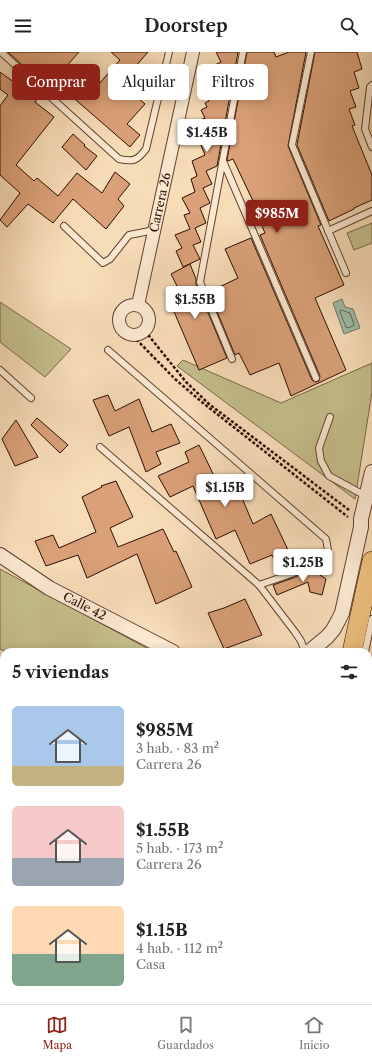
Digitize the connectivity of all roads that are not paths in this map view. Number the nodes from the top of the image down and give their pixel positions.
1 (1, 52) edge
2 (168, 52) edge
3 (193, 52) edge
4 (243, 52) edge
5 (311, 52) edge
6 (372, 85) edge
7 (372, 146) edge
8 (223, 161) junction
9 (372, 211) edge
10 (64, 226) dead end
11 (155, 230) junction
12 (328, 231) junction
13 (346, 273) dead end
14 (138, 305) junction
15 (108, 350) dead end
16 (232, 359) dead end
17 (0, 370) edge
18 (316, 378) dead end
19 (30, 398) dead end
20 (330, 417) dead end
21 (100, 447) dead end
22 (372, 472) edge
23 (366, 496) junction
24 (0, 555) edge
25 (372, 561) edge
26 (259, 586) junction
27 (372, 619) edge
28 (165, 648) edge
29 (304, 648) edge
30 (314, 648) edge
31 (353, 648) edge
32 (366, 648) edge

1 - 2 lane
3 - 11 street, Carrera 26
4 - 8 lane
5 - 12 lane
6 - 7 lane
8 - 16 lane
8 - 18 lane
9 - 12 lane
10 - 11 lane
11 - 14 street, Carrera 26
12 - 13 lane
14 - 14 street
15 - 26 lane
17 - 19 lane
20 - 23 lane
21 - 26 lane
22 - 23 street
23 - 30 street
24 - 28 street, Calle 42
25 - 31 highway
26 - 29 lane
27 - 32 lane

